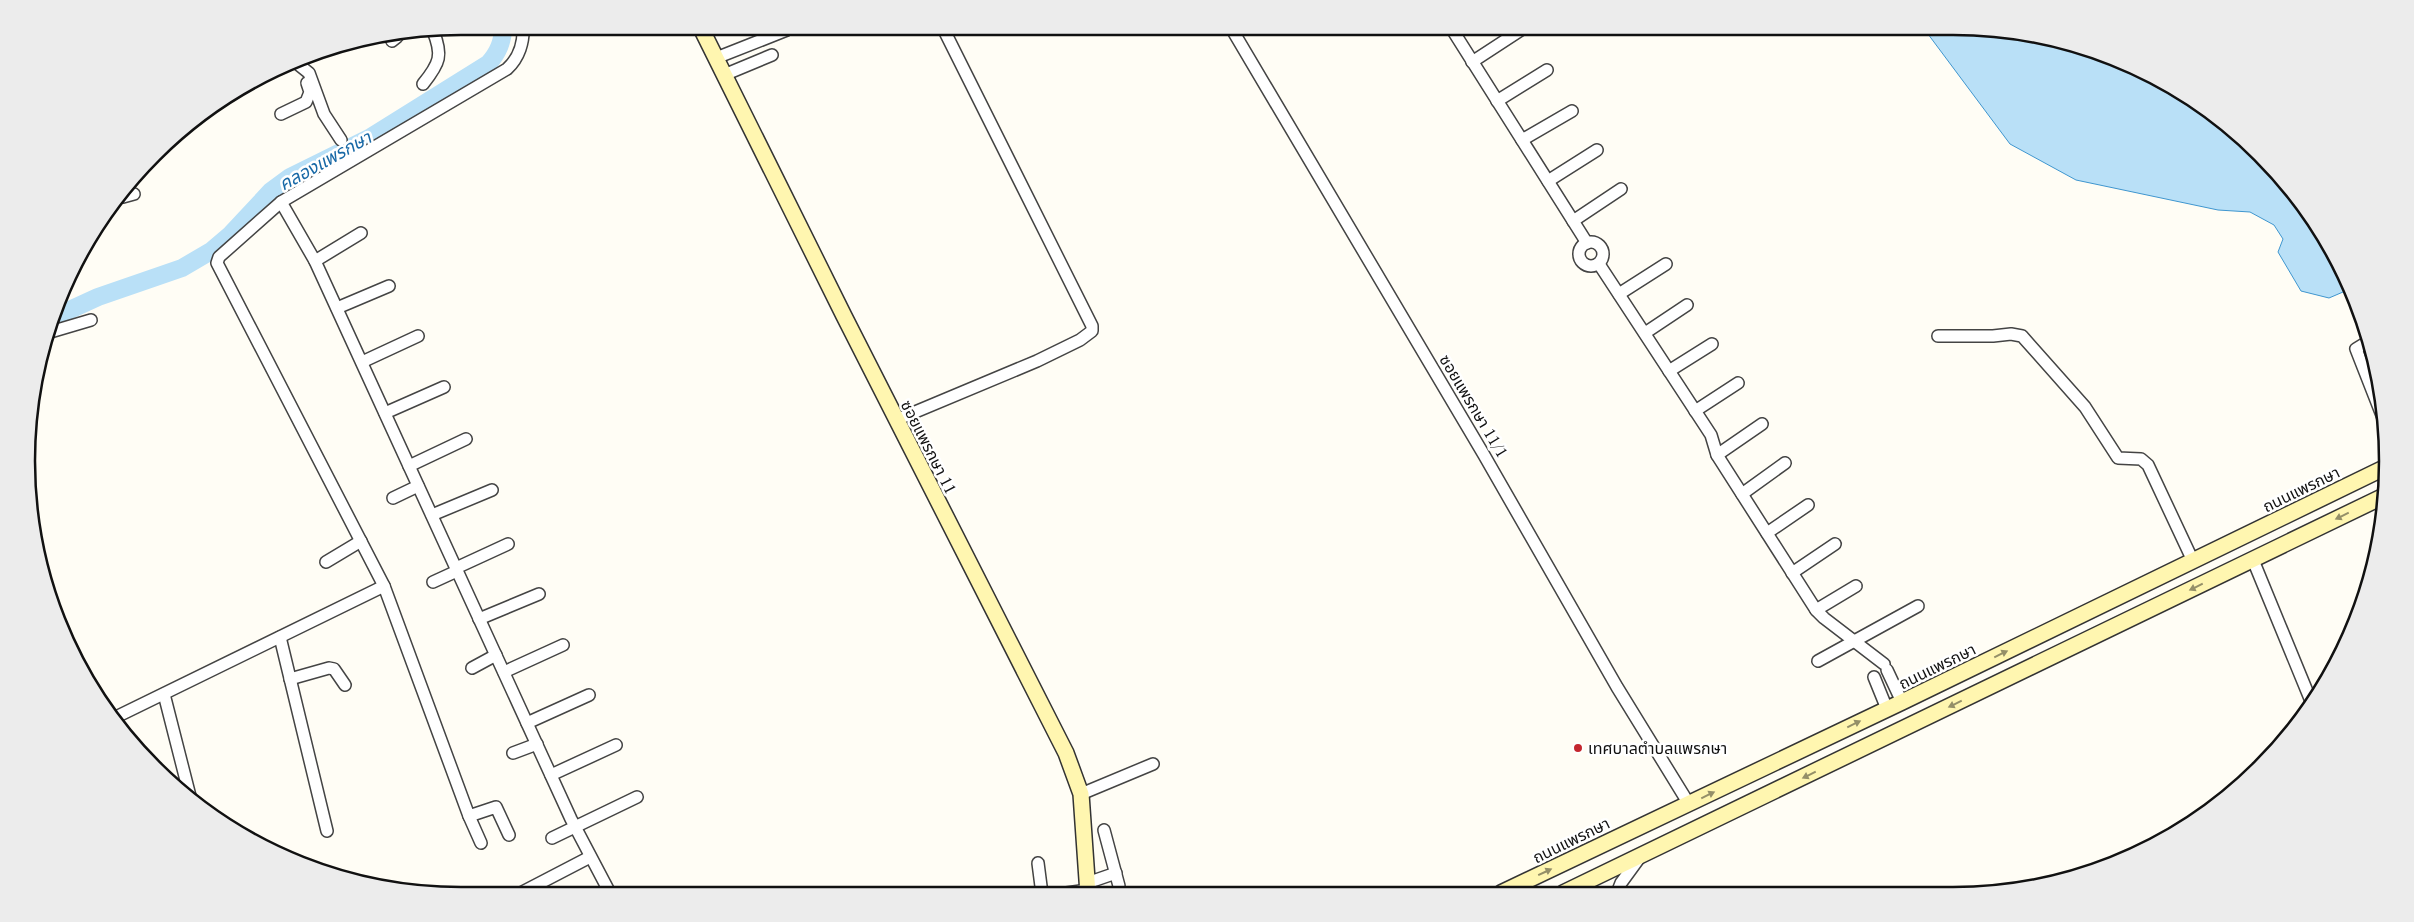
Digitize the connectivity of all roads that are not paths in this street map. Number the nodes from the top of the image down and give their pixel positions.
1 (523, 35) edge
2 (704, 35) edge
3 (774, 35) edge
4 (946, 35) edge
5 (1235, 35) edge
6 (1456, 35) edge
7 (1513, 35) edge
8 (435, 36) edge
9 (772, 55) dead end
10 (716, 58) junction
11 (1472, 62) junction
12 (299, 66) edge
13 (301, 66) edge
14 (1547, 70) dead end
15 (724, 75) junction
16 (424, 84) dead end
17 (1497, 101) junction
18 (1572, 111) dead end
19 (281, 114) dead end
20 (341, 140) dead end
21 (1522, 140) junction
22 (1597, 150) dead end
23 (1548, 181) junction
24 (1621, 189) dead end
25 (281, 202) junction
26 (1573, 221) junction
27 (361, 233) dead end
28 (1587, 243) junction
29 (315, 261) junction
30 (1598, 264) junction
31 (1666, 264) dead end
32 (389, 286) dead end
33 (1619, 294) junction
34 (1687, 305) dead end
35 (337, 308) junction
36 (91, 320) dead end
37 (56, 330) edge
38 (1644, 333) junction
39 (418, 336) dead end
40 (1938, 336) dead end
41 (1712, 344) dead end
42 (2362, 345) edge
43 (362, 362) junction
44 (1669, 371) junction
45 (1738, 383) dead end
46 (444, 387) dead end
47 (2373, 393) edge
48 (1695, 411) junction
49 (385, 413) junction
50 (896, 420) junction
51 (1762, 424) dead end
52 (466, 439) dead end
53 (1717, 455) junction
54 (1785, 463) dead end
55 (410, 466) junction
56 (2379, 471) edge
57 (418, 486) junction
58 (492, 490) dead end
59 (1742, 494) junction
60 (394, 498) dead end
61 (2377, 499) edge
62 (1808, 506) dead end
63 (432, 516) junction
64 (1767, 533) junction
65 (361, 541) junction
66 (508, 544) dead end
67 (1835, 544) dead end
68 (2253, 560) junction
69 (2193, 561) junction
70 (326, 562) dead end
71 (457, 569) junction
72 (1792, 573) junction
73 (433, 582) dead end
74 (384, 586) junction
75 (1856, 586) dead end
76 (539, 594) dead end
77 (1918, 606) dead end
78 (1816, 610) junction
79 (2085, 613) junction
80 (480, 619) junction
81 (2097, 636) junction
82 (280, 637) junction
83 (1855, 642) junction
84 (563, 645) dead end
85 (496, 655) junction
86 (1874, 657) junction
87 (1818, 661) dead end
88 (472, 668) dead end
89 (504, 672) junction
90 (290, 679) junction
91 (345, 685) dead end
92 (164, 694) junction
93 (589, 695) dead end
94 (2309, 695) edge
95 (1902, 702) junction
96 (1887, 708) junction
97 (120, 715) edge
98 (527, 723) junction
99 (537, 744) junction
100 (616, 745) dead end
101 (513, 754) dead end
102 (1153, 764) dead end
103 (551, 775) junction
104 (188, 787) edge
105 (1081, 794) junction
106 (637, 797) dead end
107 (1689, 804) junction
108 (469, 816) junction
109 (575, 827) junction
110 (327, 830) dead end
111 (1104, 830) dead end
112 (509, 834) dead end
113 (552, 838) dead end
114 (481, 843) dead end
115 (1642, 856) junction
116 (590, 857) junction
117 (1038, 864) dead end
118 (1116, 873) junction
119 (1119, 886) dead end
120 (532, 887) edge
121 (607, 887) edge
122 (1041, 887) edge
123 (1088, 887) edge
124 (1092, 887) edge
125 (1514, 887) edge
126 (1590, 887) edge
127 (1619, 887) edge

1 - 25 street
2 - 10 main road, ซอยแพรกษา 11
3 - 10 street
4 - 50 street
5 - 107 street, ซอยแพรกษา 11/1
6 - 11 street
7 - 11 street
8 - 16 street
9 - 15 street
10 - 15 main road, ซอยแพรกษา 11
11 - 17 street
12 - 19 street
13 - 20 street
14 - 17 street
15 - 50 main road, ซอยแพรกษา 11
17 - 21 street
18 - 21 street
21 - 23 street
22 - 23 street
23 - 26 street
24 - 26 street
25 - 29 street
25 - 65 street
26 - 28 street
27 - 29 street
28 - 30 street
28 - 30 street
29 - 35 street
30 - 33 street
31 - 33 street
32 - 35 street
33 - 38 street
34 - 38 street
35 - 43 street
36 - 37 street
38 - 44 street
39 - 43 street
40 - 69 street
41 - 44 street
42 - 47 street
43 - 49 street
44 - 48 street
45 - 48 street
46 - 49 street
48 - 53 street
49 - 55 street
50 - 105 main road, ซอยแพรกษา 11
51 - 53 street
52 - 55 street
53 - 59 street
54 - 59 street
55 - 57 street
56 - 69 main road, ถนนแพรกษา
57 - 60 street
57 - 63 street
58 - 63 street
59 - 64 street
61 -> 68 main road
62 - 64 street
63 - 71 street
64 - 72 street
65 - 70 street
65 - 74 street
66 - 71 street
67 - 72 street
68 -> 81 main road
68 - 94 street
69 - 79 main road, ถนนแพรกษา
71 - 73 street
71 - 80 street
72 - 78 street
74 - 82 street
74 - 108 street
75 - 78 street
76 - 80 street
77 - 83 street
78 - 83 street
79 - 81 main road
95 -> 79 main road, ถนนแพรกษา
80 - 85 street
81 -> 115 main road
82 - 90 street
82 - 92 street
83 - 86 street
83 - 87 street
84 - 89 street
85 - 88 street
85 - 89 street
86 - 95 street
86 - 96 street
89 - 98 street
90 - 91 street
90 - 110 street
92 - 97 street
92 - 104 street
93 - 98 street
95 - 96 main road, ถนนแพรกษา
107 -> 96 main road, ถนนแพรกษา
98 - 99 street
99 - 101 street
99 - 103 street
100 - 103 street
102 - 105 street
103 - 109 street
105 - 123 main road, ซอยแพรกษา 11
106 - 109 street
125 -> 107 main road, ถนนแพรกษา
108 - 112 street
108 - 114 street
109 - 113 street
109 - 116 street
111 - 118 street
115 - 126 main road
115 - 127 street
116 - 120 street
116 - 121 street
117 - 122 street
118 - 119 street
118 - 124 street

